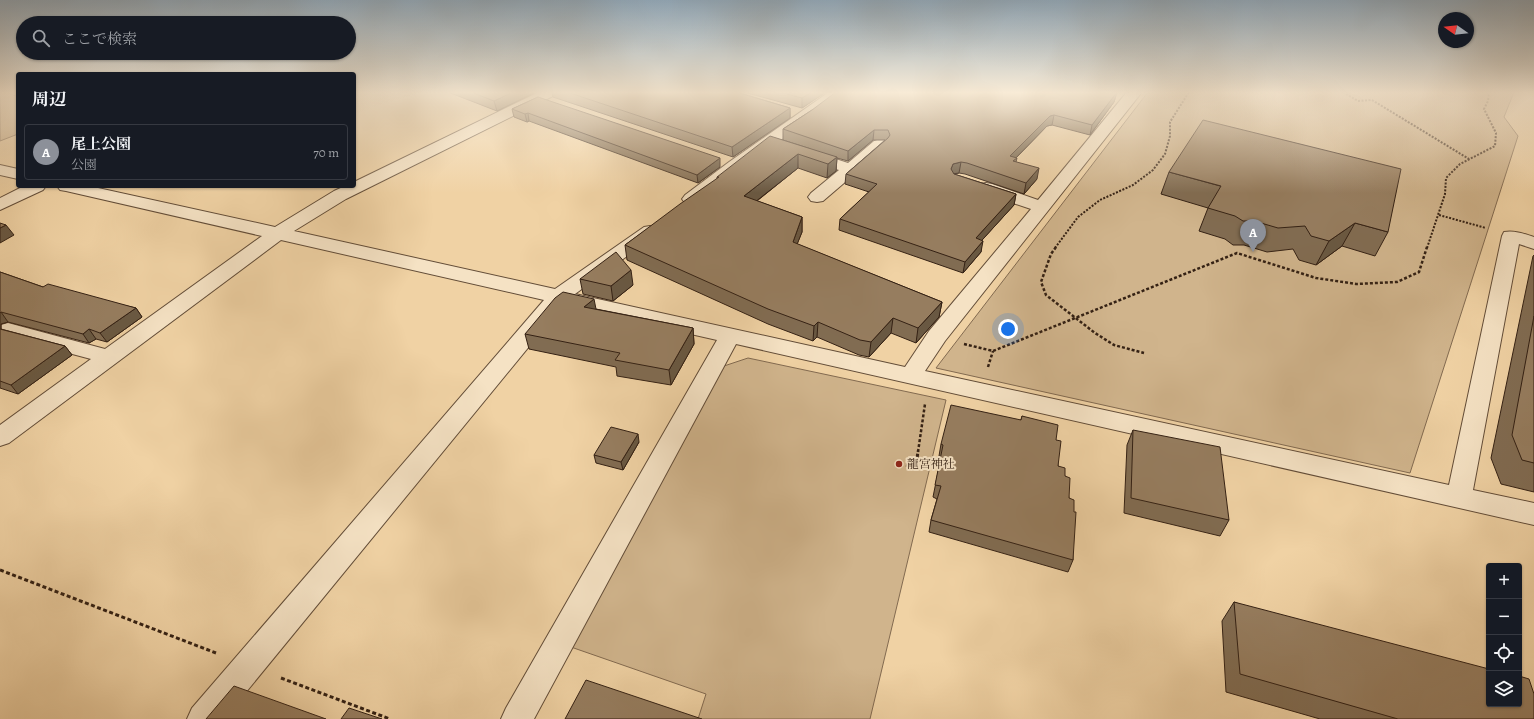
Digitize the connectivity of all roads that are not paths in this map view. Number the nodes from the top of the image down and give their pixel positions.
1 (485, 126) edge
2 (792, 126) edge
3 (1104, 126) edge
4 (880, 144) edge
5 (781, 146) junction
6 (851, 169) junction
7 (0, 170) edge
8 (16, 174) edge
9 (974, 184) edge
10 (356, 187) edge
11 (33, 188) edge
12 (75, 188) edge
13 (355, 188) edge
14 (817, 197) dead end
15 (0, 205) edge
16 (1042, 207) junction
17 (277, 234) junction
18 (1534, 243) edge
19 (558, 297) junction
20 (26, 318) edge
21 (4, 332) edge
22 (730, 335) junction
23 (109, 357) junction
24 (919, 378) junction
25 (0, 437) edge
26 (1459, 498) junction
27 (1534, 514) edge
28 (203, 719) edge
29 (517, 719) edge

1 - 10 street
2 - 5 street
3 - 16 street
4 - 6 street
5 - 6 street
5 - 19 street
6 - 14 street
7 - 8 street
9 - 16 street
11 - 15 street
12 - 17 street
13 - 17 street
16 - 24 street
17 - 19 street
17 - 23 street
18 - 26 street
19 - 22 street
19 - 28 street
20 - 21 street
21 - 23 street
22 - 24 street
22 - 29 street
23 - 25 street
24 - 26 street
26 - 27 street

